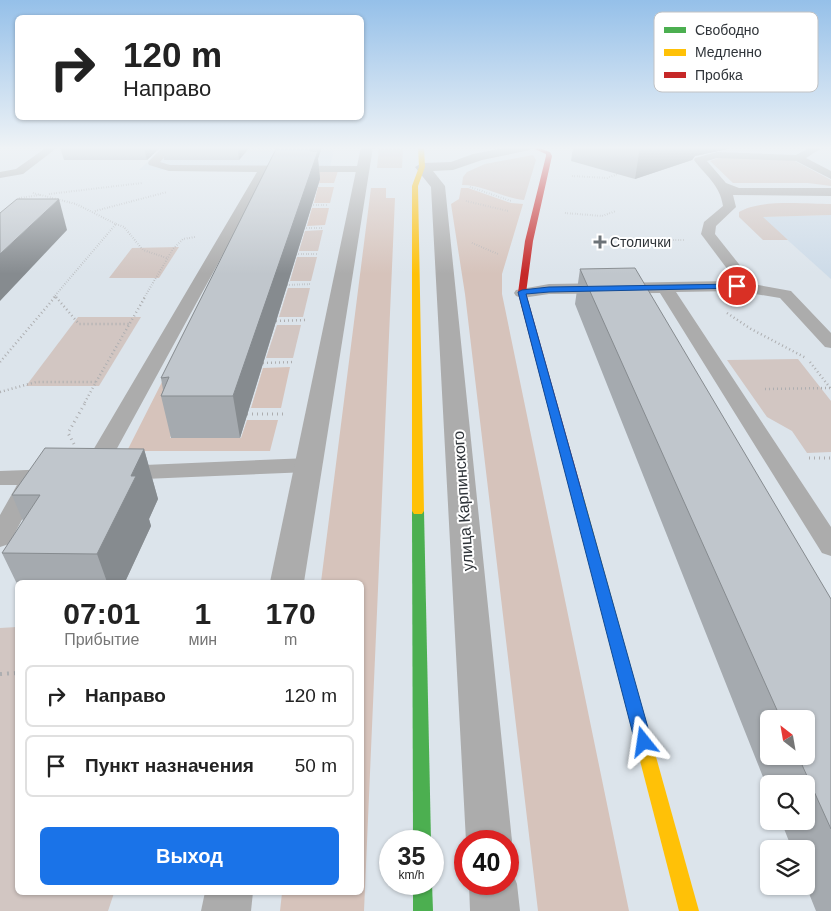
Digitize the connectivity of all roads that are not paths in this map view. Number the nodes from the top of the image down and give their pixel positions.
1 (253, 190) edge
2 (359, 190) edge
3 (415, 190) edge
4 (438, 190) edge
5 (540, 190) edge
6 (726, 190) edge
7 (732, 190) edge
8 (831, 192) edge
9 (737, 286) junction
10 (665, 288) junction
11 (522, 292) junction
12 (831, 343) edge
13 (308, 466) junction
14 (91, 474) junction
15 (34, 476) junction
16 (0, 478) edge
17 (0, 538) edge
18 (831, 547) edge
19 (287, 580) edge
20 (422, 830) edge
21 (488, 830) edge
22 (229, 895) edge
23 (423, 895) edge
24 (493, 895) edge
25 (226, 911) edge
26 (423, 911) edge
27 (495, 911) edge
28 (689, 911) edge

1 - 14 lane
2 - 13 street
3 - 20 street
4 - 21 street, улица Карпинского
5 - 11 street
6 - 9 lane
7 - 8 lane
9 - 10 lane
9 - 12 lane
10 - 11 lane
10 - 18 lane
11 - 28 street
13 - 14 lane
13 - 19 street
14 - 15 lane
15 - 16 lane
15 - 17 lane
22 - 25 street
23 - 26 street
24 - 27 street

